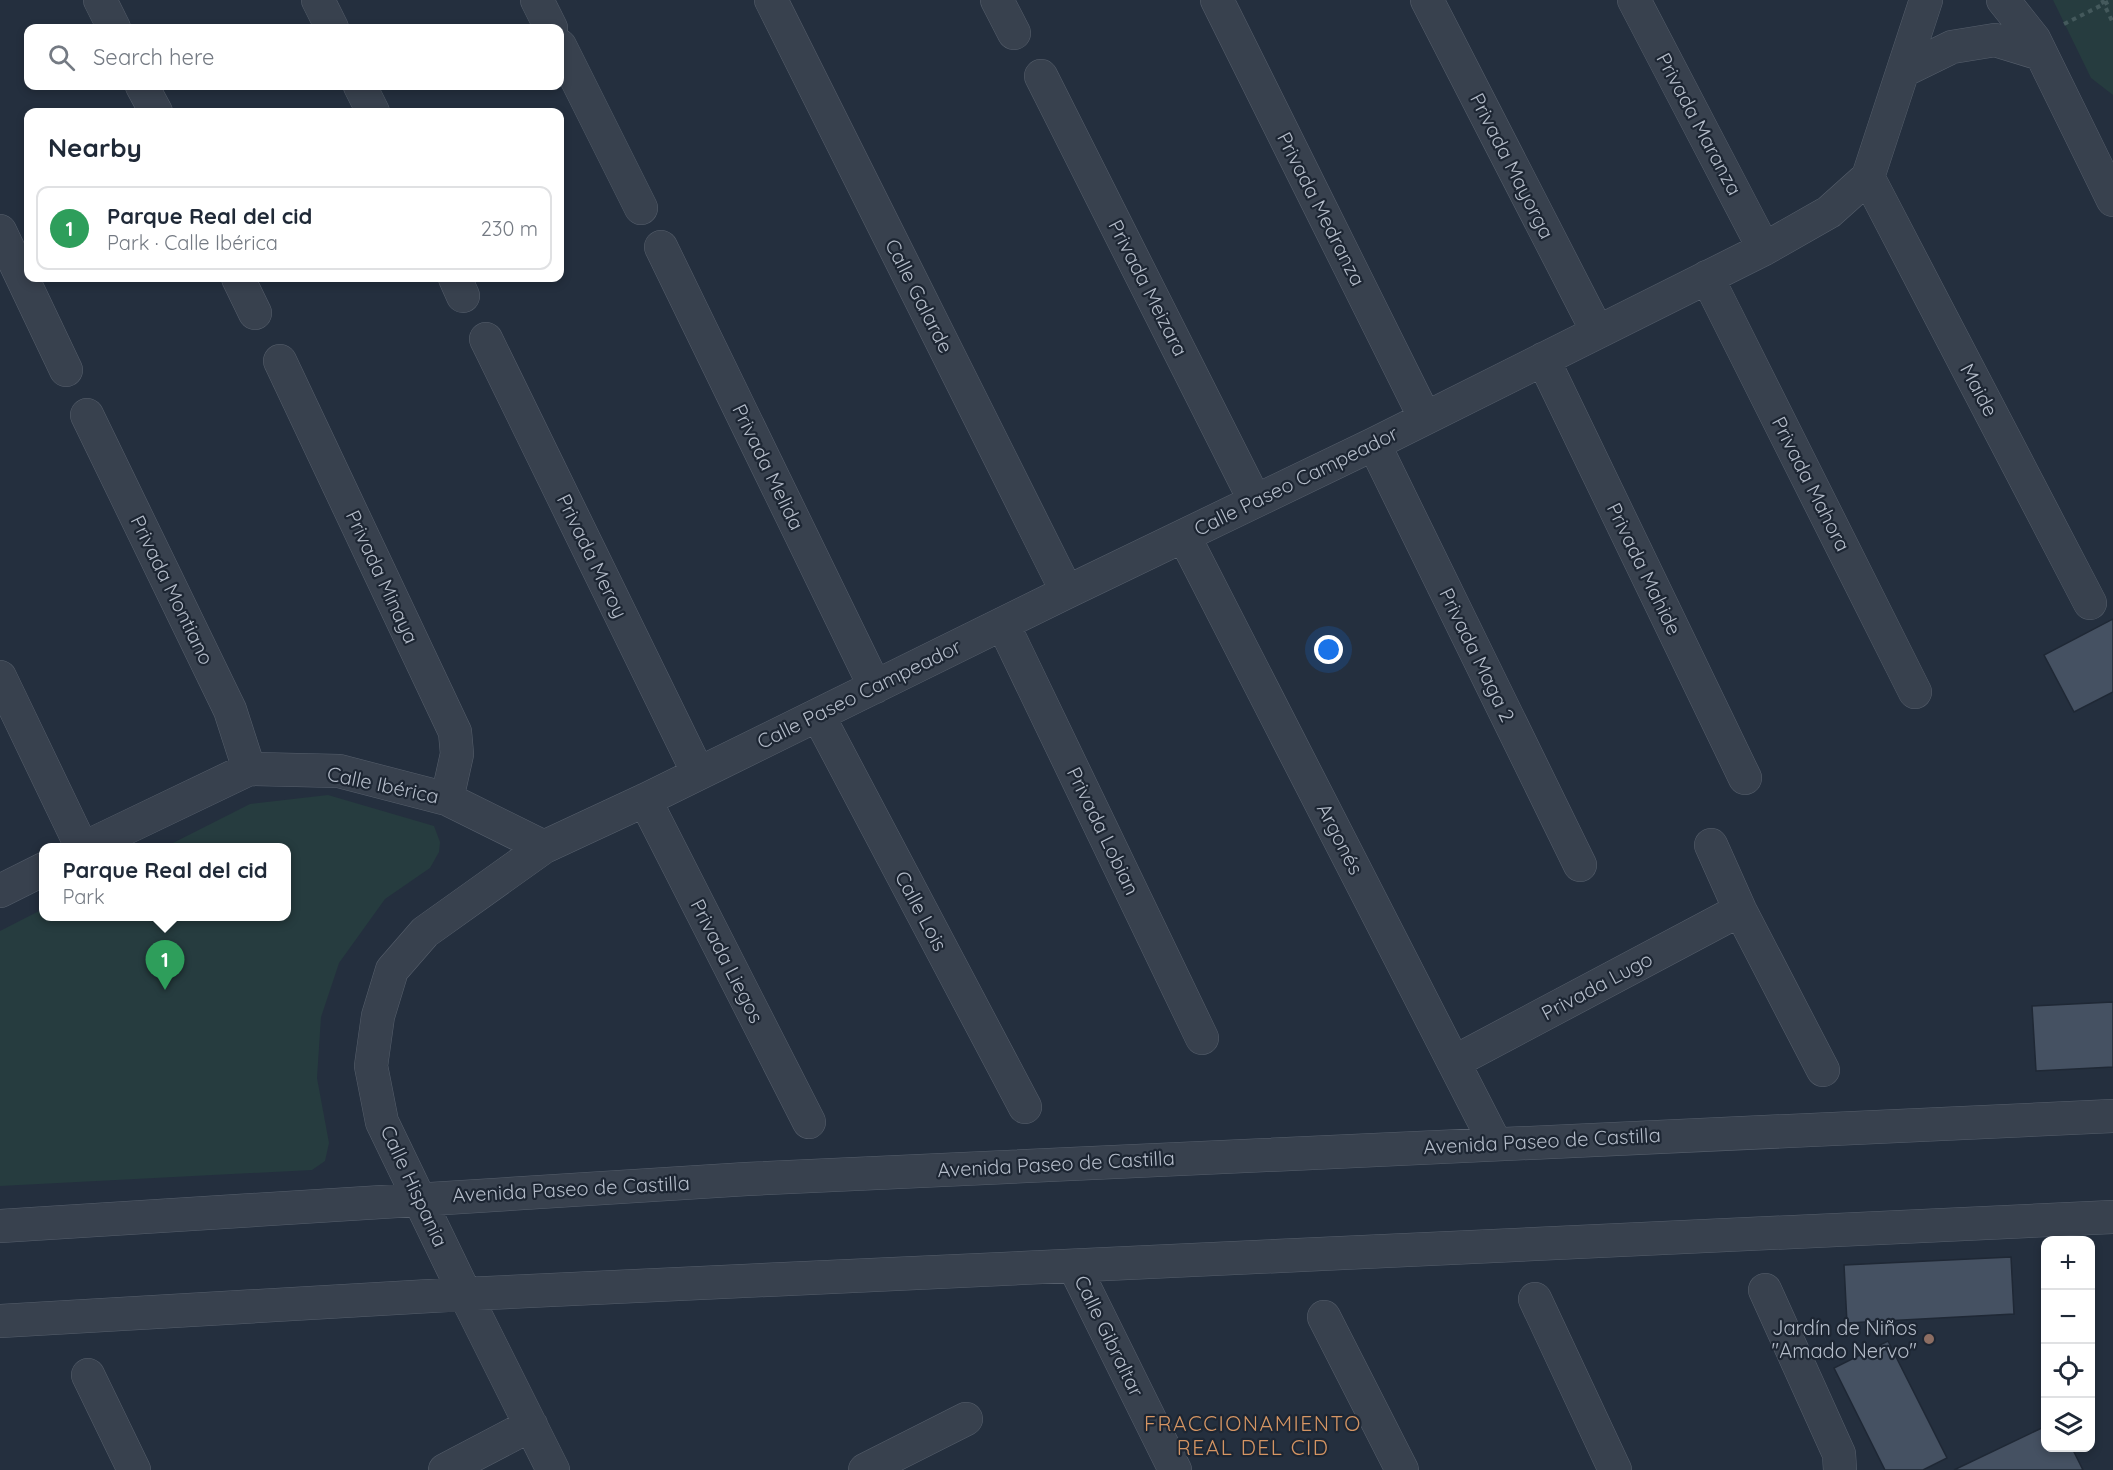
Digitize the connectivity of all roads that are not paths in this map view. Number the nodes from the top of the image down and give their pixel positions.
1 (100, 0) edge
2 (318, 0) edge
3 (537, 0) edge
4 (771, 0) edge
5 (997, 0) edge
6 (1217, 0) edge
7 (1427, 0) edge
8 (1634, 0) edge
9 (1926, 0) edge
10 (2002, 0) edge
11 (112, 24) edge
12 (330, 24) edge
13 (549, 24) edge
14 (1014, 33) dead end
15 (2038, 46) junction
16 (564, 54) edge
17 (1903, 71) junction
18 (1041, 76) dead end
19 (144, 90) edge
20 (362, 90) edge
21 (154, 108) edge
22 (371, 108) edge
23 (1868, 177) junction
24 (2113, 200) edge
25 (641, 208) dead end
26 (0, 231) edge
27 (661, 247) dead end
28 (1764, 249) junction
29 (1707, 277) junction
30 (24, 282) edge
31 (24, 282) edge
32 (239, 282) edge
33 (255, 313) dead end
34 (1597, 331) junction
35 (486, 339) dead end
36 (1543, 359) junction
37 (280, 361) dead end
38 (66, 370) dead end
39 (87, 415) dead end
40 (1425, 418) junction
41 (1374, 444) junction
42 (1255, 501) junction
43 (1184, 536) junction
44 (1067, 592) junction
45 (2090, 603) dead end
46 (1003, 624) junction
47 (0, 677) edge
48 (874, 687) junction
49 (1915, 692) dead end
50 (818, 716) junction
51 (249, 769) junction
52 (698, 773) junction
53 (1745, 778) dead end
54 (447, 799) junction
55 (645, 800) junction
56 (81, 843) edge
57 (94, 843) edge
58 (1711, 845) dead end
59 (544, 847) junction
60 (1580, 865) dead end
61 (39, 871) edge
62 (0, 891) edge
63 (1740, 910) junction
64 (1202, 1038) dead end
65 (1454, 1062) junction
66 (1823, 1070) dead end
67 (1025, 1107) dead end
68 (2113, 1116) edge
69 (809, 1122) dead end
70 (1495, 1143) junction
71 (418, 1198) junction
72 (2113, 1217) edge
73 (0, 1226) edge
74 (1074, 1266) junction
75 (1765, 1290) dead end
76 (465, 1294) junction
77 (1535, 1299) dead end
78 (1324, 1317) dead end
79 (0, 1321) edge
80 (88, 1375) dead end
81 (966, 1419) dead end
82 (531, 1425) junction
83 (134, 1470) edge
84 (445, 1470) edge
85 (553, 1470) edge
86 (866, 1470) edge
87 (1175, 1470) edge
88 (1402, 1470) edge
89 (1615, 1470) edge
90 (1840, 1470) edge

1 - 11 street
2 - 12 street
3 - 13 street
4 - 44 street, Calle Galarde
5 - 14 street
6 - 40 street, Privada Medranza
7 - 34 street, Privada Mayorga
8 - 28 street, Privada Maranza
9 - 17 street, Calle Paseo Campeador
10 - 15 street
15 - 17 street
15 - 24 street
16 - 25 street
17 - 23 street, Calle Paseo Campeador
18 - 42 street, Privada Meizara
19 - 21 street
20 - 22 street
23 - 28 street, Calle Paseo Campeador
23 - 45 street, Maide
26 - 30 street
27 - 48 street, Privada Melida
28 - 29 street, Calle Paseo Campeador
29 - 34 street, Calle Paseo Campeador
29 - 49 street, Privada Mahora
31 - 38 street
32 - 33 street
34 - 36 street, Calle Paseo Campeador
35 - 52 street, Privada Meroy
36 - 40 street, Calle Paseo Campeador
36 - 53 street, Privada Mahide
37 - 54 street, Privada Minaya
39 - 51 street, Privada Montiano
40 - 41 street, Calle Paseo Campeador
41 - 42 street, Calle Paseo Campeador
41 - 60 street, Privada Maga 2
42 - 43 street, Calle Paseo Campeador
43 - 44 street, Calle Paseo Campeador
43 - 65 street, Argonés
44 - 46 street, Calle Paseo Campeador
46 - 48 street, Calle Paseo Campeador
46 - 64 street, Privada Lobian
47 - 56 street
48 - 50 street, Calle Paseo Campeador
50 - 52 street, Calle Paseo Campeador
50 - 67 street, Calle Lois
51 - 54 street, Calle Ibérica
51 - 57 street, Calle Ibérica
52 - 55 street, Calle Paseo Campeador
54 - 59 street, Calle Ibérica
55 - 59 street, Calle Paseo Campeador
55 - 69 street, Privada Liegos
58 - 63 street
59 - 71 street, Calle Hispania
61 - 62 street
63 - 65 street, Privada Lugo
63 - 66 street
65 - 70 street, Argonés
68 - 70 street, Avenida Paseo de Castilla
70 - 71 street, Avenida Paseo de Castilla
71 - 73 street, Avenida Paseo de Castilla
71 - 76 street, Calle Hispania
72 - 74 street
74 - 76 street
74 - 87 street, Calle Gibraltar
75 - 90 street
76 - 79 street
76 - 82 street, Calle Hispania
77 - 89 street
78 - 88 street
80 - 83 street
81 - 86 street
82 - 84 street
82 - 85 street, Calle Hispania

